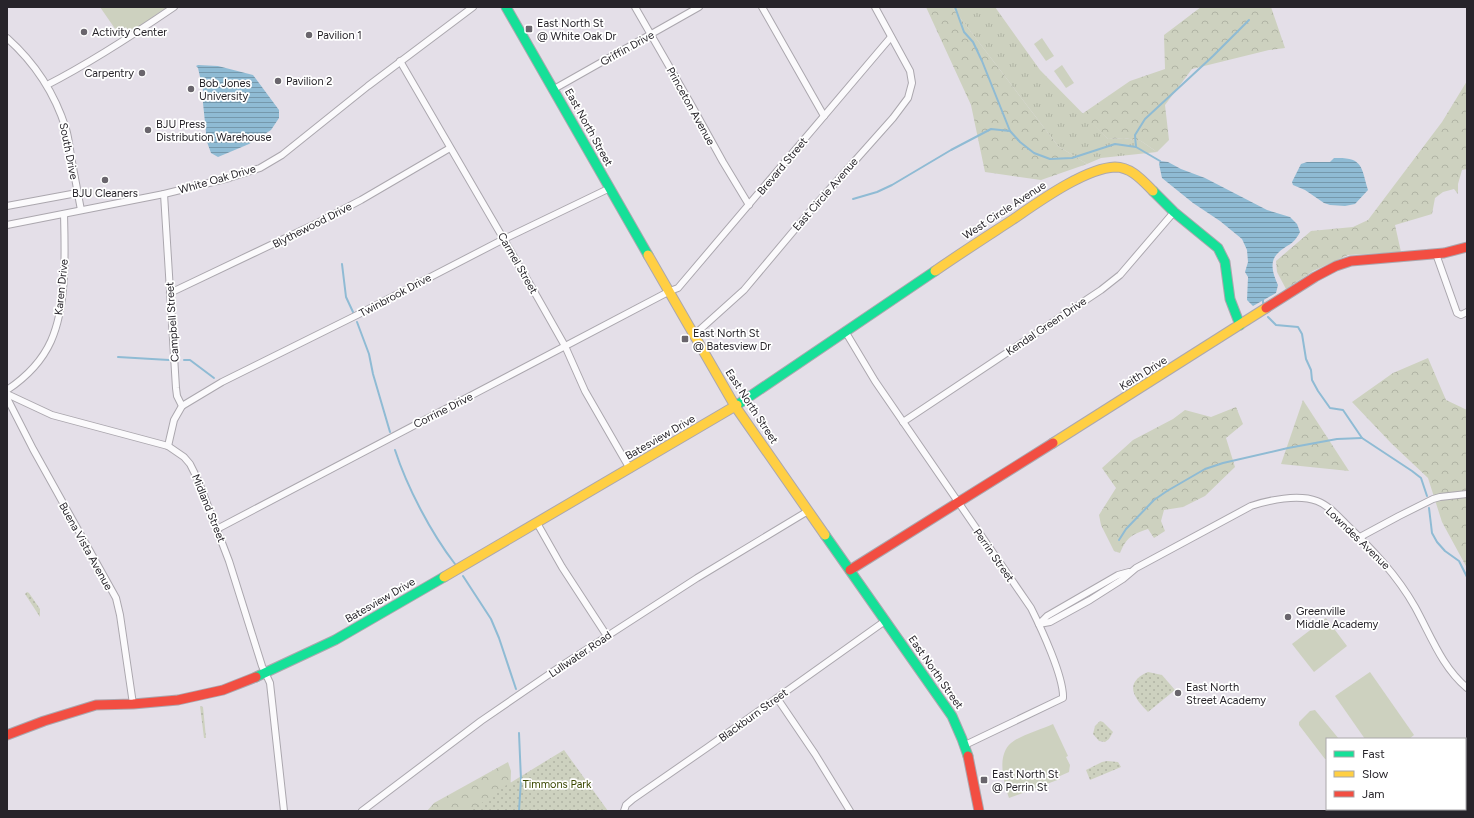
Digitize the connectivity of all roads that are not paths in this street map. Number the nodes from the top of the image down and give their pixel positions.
1 (174, 7) edge
2 (473, 7) edge
3 (506, 7) edge
4 (635, 7) edge
5 (699, 7) edge
6 (762, 7) edge
7 (874, 7) edge
8 (651, 35) junction
9 (891, 37) junction
10 (7, 38) edge
11 (400, 62) junction
12 (47, 85) junction
13 (554, 89) junction
14 (824, 116) junction
15 (450, 148) junction
16 (610, 188) junction
17 (77, 192) junction
18 (164, 194) junction
19 (749, 205) junction
20 (7, 206) edge
21 (81, 210) junction
22 (1174, 212) junction
23 (64, 214) junction
24 (7, 225) edge
25 (504, 239) junction
26 (1467, 247) edge
27 (1436, 254) junction
28 (670, 291) junction
29 (170, 293) junction
30 (1467, 312) edge
31 (1240, 325) junction
32 (845, 331) junction
33 (694, 335) junction
34 (565, 346) junction
35 (7, 390) edge
36 (7, 394) edge
37 (7, 398) edge
38 (182, 406) junction
39 (735, 406) junction
40 (903, 422) junction
41 (168, 446) junction
42 (630, 468) junction
43 (1467, 494) edge
44 (958, 502) junction
45 (808, 511) junction
46 (537, 523) junction
47 (217, 529) junction
48 (1360, 537) junction
49 (850, 570) junction
50 (1130, 572) junction
51 (885, 621) junction
52 (1039, 624) junction
53 (607, 636) junction
54 (266, 673) junction
55 (1467, 688) edge
56 (777, 698) junction
57 (133, 704) junction
58 (7, 735) edge
59 (965, 744) junction
60 (284, 811) edge
61 (362, 811) edge
62 (624, 811) edge
63 (850, 811) edge
64 (979, 811) edge

1 - 12 street
2 - 11 street, White Oak Drive
3 - 13 street, East North Street
4 - 8 street, Princeton Avenue
5 - 8 street, Griffin Drive
6 - 14 street
7 - 9 street, East Circle Avenue
8 - 13 street, Griffin Drive
8 - 19 street, Princeton Avenue
9 - 14 street, Brevard Street
9 - 33 street, East Circle Avenue
10 - 12 street, South Drive
11 - 15 street, Carmel Street
11 - 18 street, White Oak Drive
12 - 17 street, South Drive
13 - 16 street, East North Street
14 - 19 street, Brevard Street
15 - 25 street, Carmel Street
15 - 29 street, Blythewood Drive
16 - 25 street, Twinbrook Drive
16 - 28 street, East North Street
17 - 20 street
17 - 21 street, South Drive
18 - 21 street, White Oak Drive
18 - 29 street, Campbell Street
19 - 28 street, Brevard Street
21 - 23 street, White Oak Drive
22 - 31 street, West Circle Avenue
22 - 32 street, West Circle Avenue
22 - 40 street, Kendal Green Drive
23 - 24 street, White Oak Drive
23 - 35 street, Karen Drive
25 - 34 street, Carmel Street
25 - 38 street, Twinbrook Drive
26 - 27 street, Keith Drive
27 - 30 street
27 - 31 street, Keith Drive
28 - 33 street, East North Street
28 - 34 street, Corrine Drive
29 - 38 street, Campbell Street
31 - 44 street, Keith Drive
32 - 39 street, West Circle Avenue
32 - 40 street, Perrin Street
33 - 39 street, East North Street
34 - 42 street, Carmel Street
34 - 47 street, Corrine Drive
36 - 41 street, Midland Street
37 - 57 street, Buena Vista Avenue
38 - 41 street
39 - 42 street, Batesview Drive
39 - 45 street, East North Street
40 - 44 street, Perrin Street
41 - 47 street, Midland Street
42 - 46 street, Batesview Drive
43 - 48 street
44 - 49 street, Keith Drive
44 - 52 street, Perrin Street
45 - 49 street, East North Street
45 - 53 street, Lullwater Road
46 - 53 street
46 - 54 street, Batesview Drive
47 - 54 street, Midland Street
48 - 50 street, Lowndes Avenue
48 - 55 street, Lowndes Avenue
49 - 51 street, East North Street
50 - 52 street, Lowndes Avenue
50 - 52 street, Lowndes Avenue
51 - 56 street, Blackburn Street
51 - 59 street, East North Street
52 - 59 street, Perrin Street
53 - 61 street, Lullwater Road
54 - 57 street, Batesview Drive
54 - 60 street, Midland Street
56 - 62 street, Blackburn Street
56 - 63 street
57 - 58 street, Batesview Drive
59 - 64 street, East North Street

